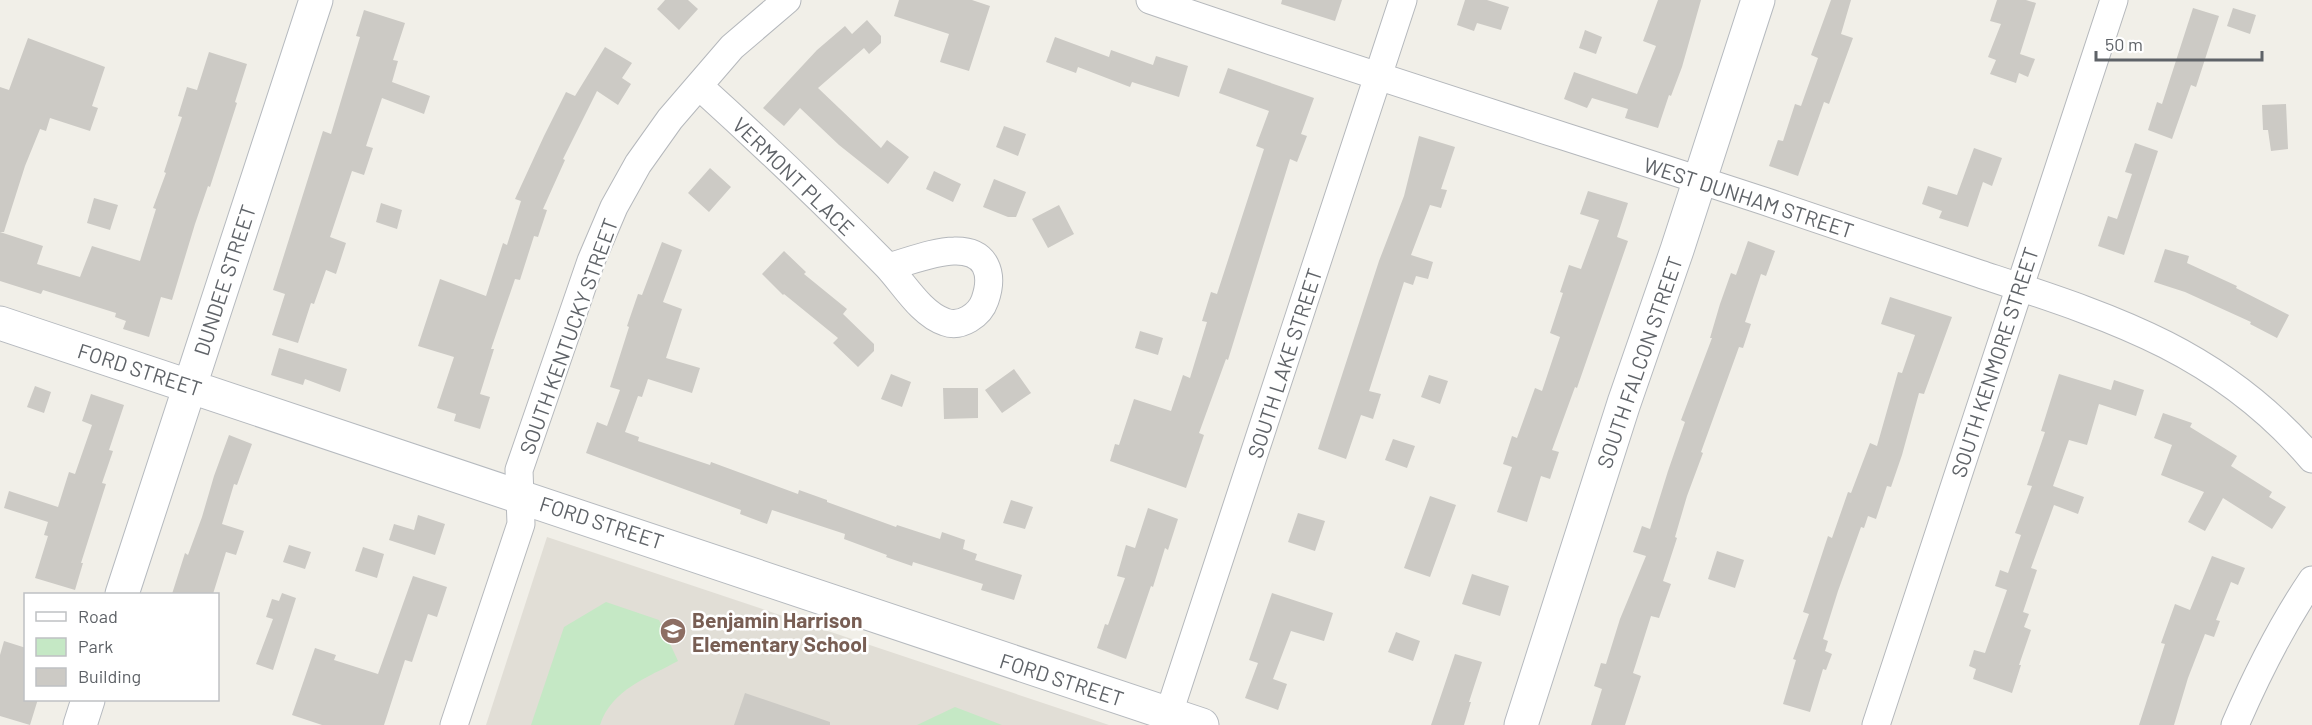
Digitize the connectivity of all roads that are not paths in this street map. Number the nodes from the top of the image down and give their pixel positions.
1 (315, 0) edge
2 (787, 0) edge
3 (1150, 0) edge
4 (1403, 0) edge
5 (1758, 0) edge
6 (2114, 0) edge
7 (1378, 76) junction
8 (699, 86) junction
9 (1699, 180) junction
10 (888, 267) dead end
11 (2019, 286) junction
12 (0, 322) edge
13 (189, 386) junction
14 (2312, 459) edge
15 (520, 495) junction
16 (2312, 580) edge
17 (122, 593) edge
18 (87, 701) edge
19 (1167, 720) edge
20 (80, 725) edge
21 (454, 725) edge
22 (1202, 725) edge
23 (1521, 725) edge
24 (1876, 725) edge
25 (2235, 725) edge

1 - 13 street, DUNDEE STREET
2 - 8 street, SOUTH KENTUCKY STREET
3 - 7 street, WEST DUNHAM STREET
4 - 7 street, SOUTH LAKE STREET
5 - 9 street, SOUTH FALCON STREET
6 - 11 street, SOUTH KENMORE STREET
7 - 9 street, WEST DUNHAM STREET
7 - 19 street, SOUTH LAKE STREET
8 - 10 street, VERMONT PLACE
8 - 15 street, SOUTH KENTUCKY STREET
9 - 11 street, WEST DUNHAM STREET
9 - 23 street, SOUTH FALCON STREET
11 - 14 street, WEST DUNHAM STREET
11 - 24 street, SOUTH KENMORE STREET
12 - 13 street, FORD STREET
13 - 15 street, FORD STREET
13 - 17 street, DUNDEE STREET
15 - 19 street, FORD STREET
15 - 21 street, SOUTH KENTUCKY STREET
16 - 25 street
18 - 20 street
19 - 22 street, FORD STREET

